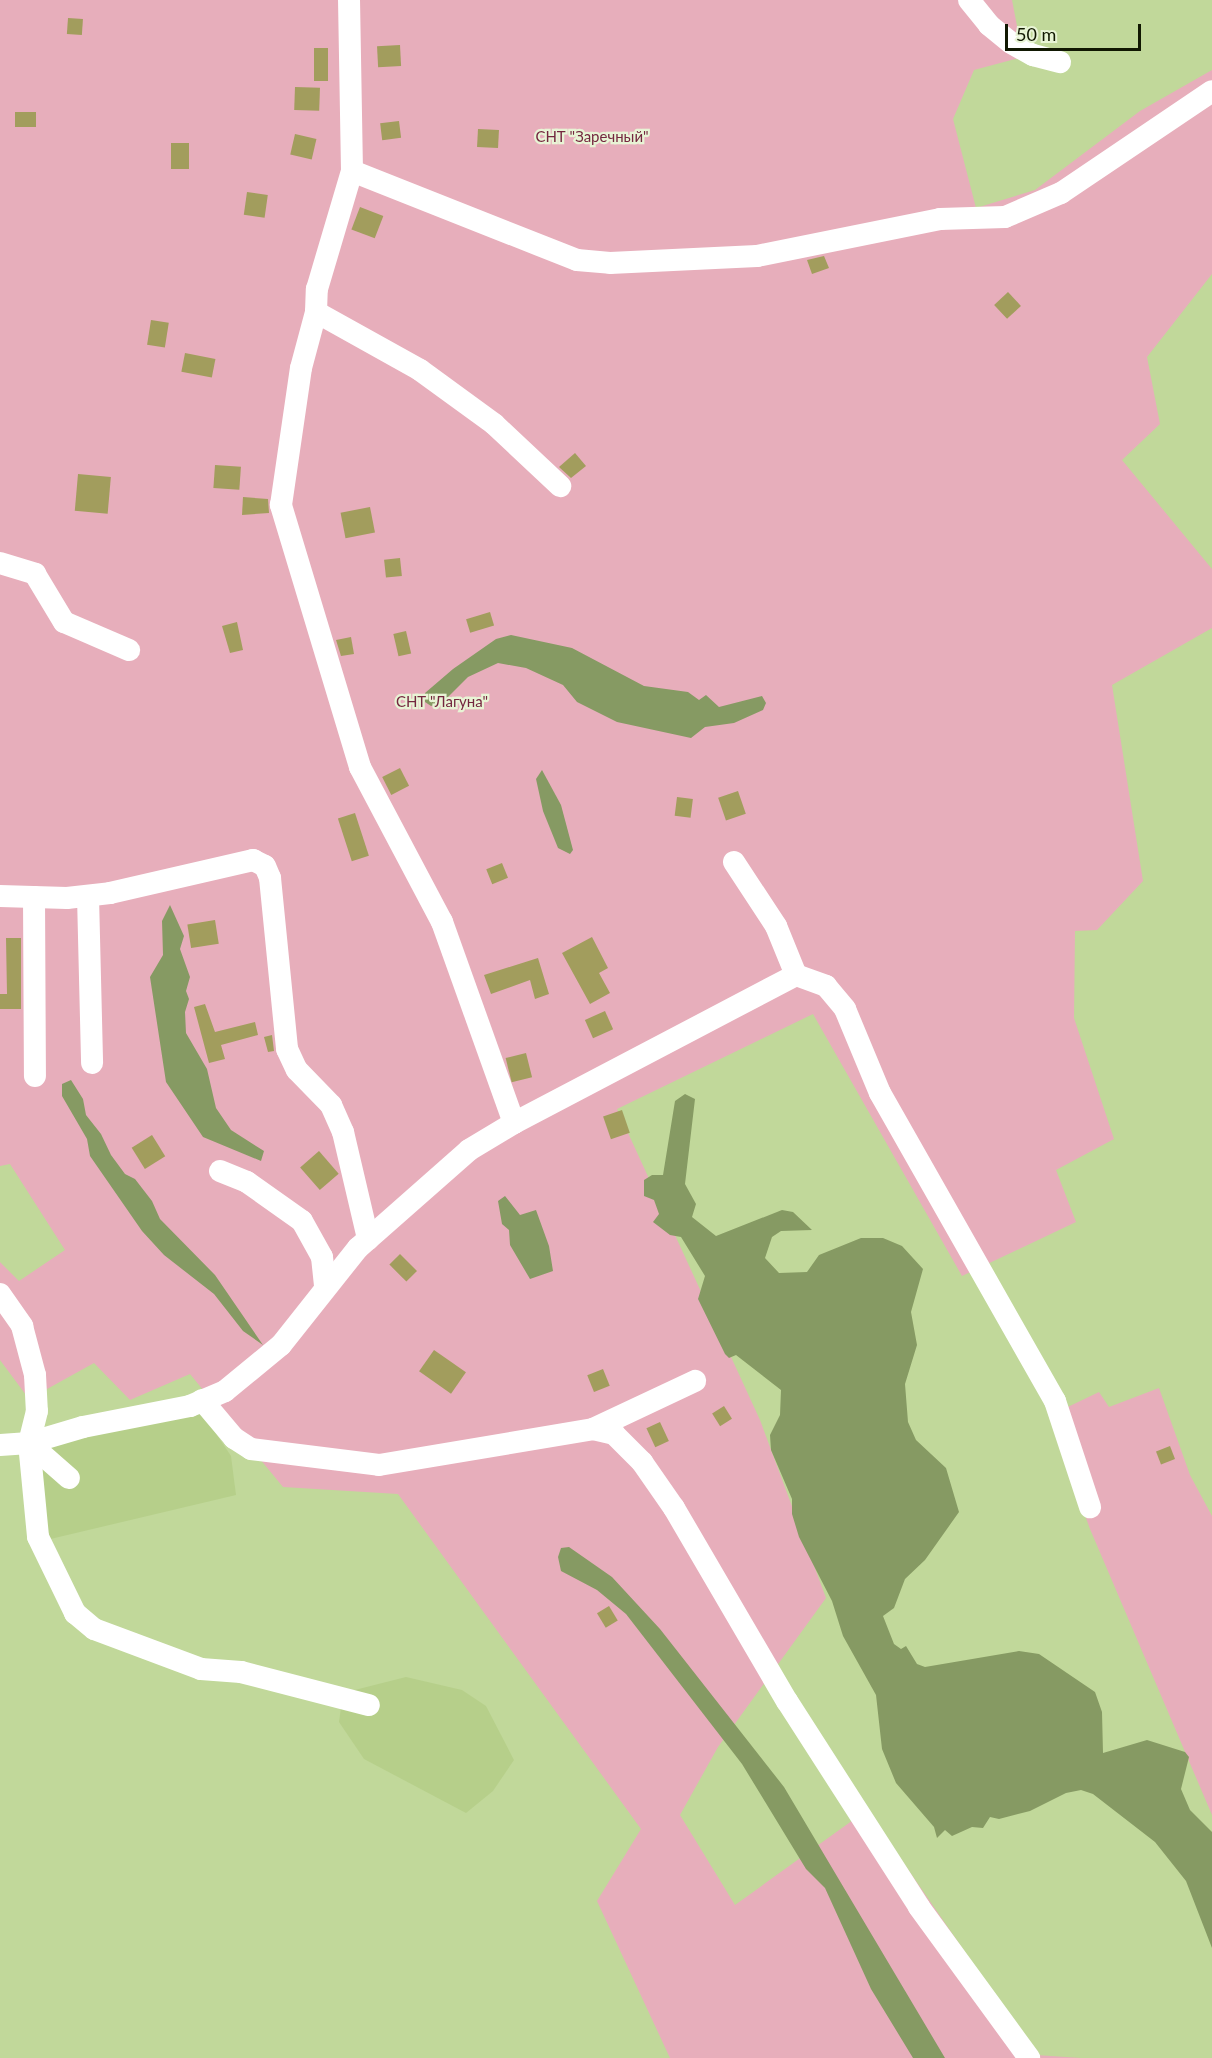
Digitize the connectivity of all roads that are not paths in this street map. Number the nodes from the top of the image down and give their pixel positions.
1 (349, 0) edge
2 (969, 0) edge
3 (1060, 62) dead end
4 (1212, 91) edge
5 (352, 171) junction
6 (316, 312) junction
7 (560, 486) dead end
8 (0, 563) edge
9 (129, 650) dead end
10 (734, 862) dead end
11 (0, 896) edge
12 (88, 896) junction
13 (34, 897) junction
14 (796, 975) junction
15 (92, 1063) dead end
16 (35, 1076) dead end
17 (514, 1123) junction
18 (220, 1171) dead end
19 (368, 1239) junction
20 (325, 1285) junction
21 (0, 1294) edge
22 (695, 1381) dead end
23 (202, 1401) junction
24 (593, 1429) junction
25 (29, 1443) junction
26 (0, 1445) edge
27 (69, 1478) dead end
28 (1090, 1507) dead end
29 (369, 1706) dead end
30 (1029, 2058) edge

1 - 5 lane
2 - 3 lane
4 - 5 lane
5 - 6 lane
6 - 7 lane
6 - 17 lane
8 - 9 lane
10 - 14 lane
11 - 13 lane
12 - 13 lane
12 - 15 lane
12 - 19 lane
13 - 16 lane
14 - 17 lane
14 - 28 lane
17 - 19 lane
18 - 20 lane
19 - 20 lane
20 - 23 lane
21 - 25 lane
22 - 24 lane
23 - 24 lane
23 - 25 lane
24 - 30 lane
25 - 26 lane
25 - 27 lane
25 - 29 lane

